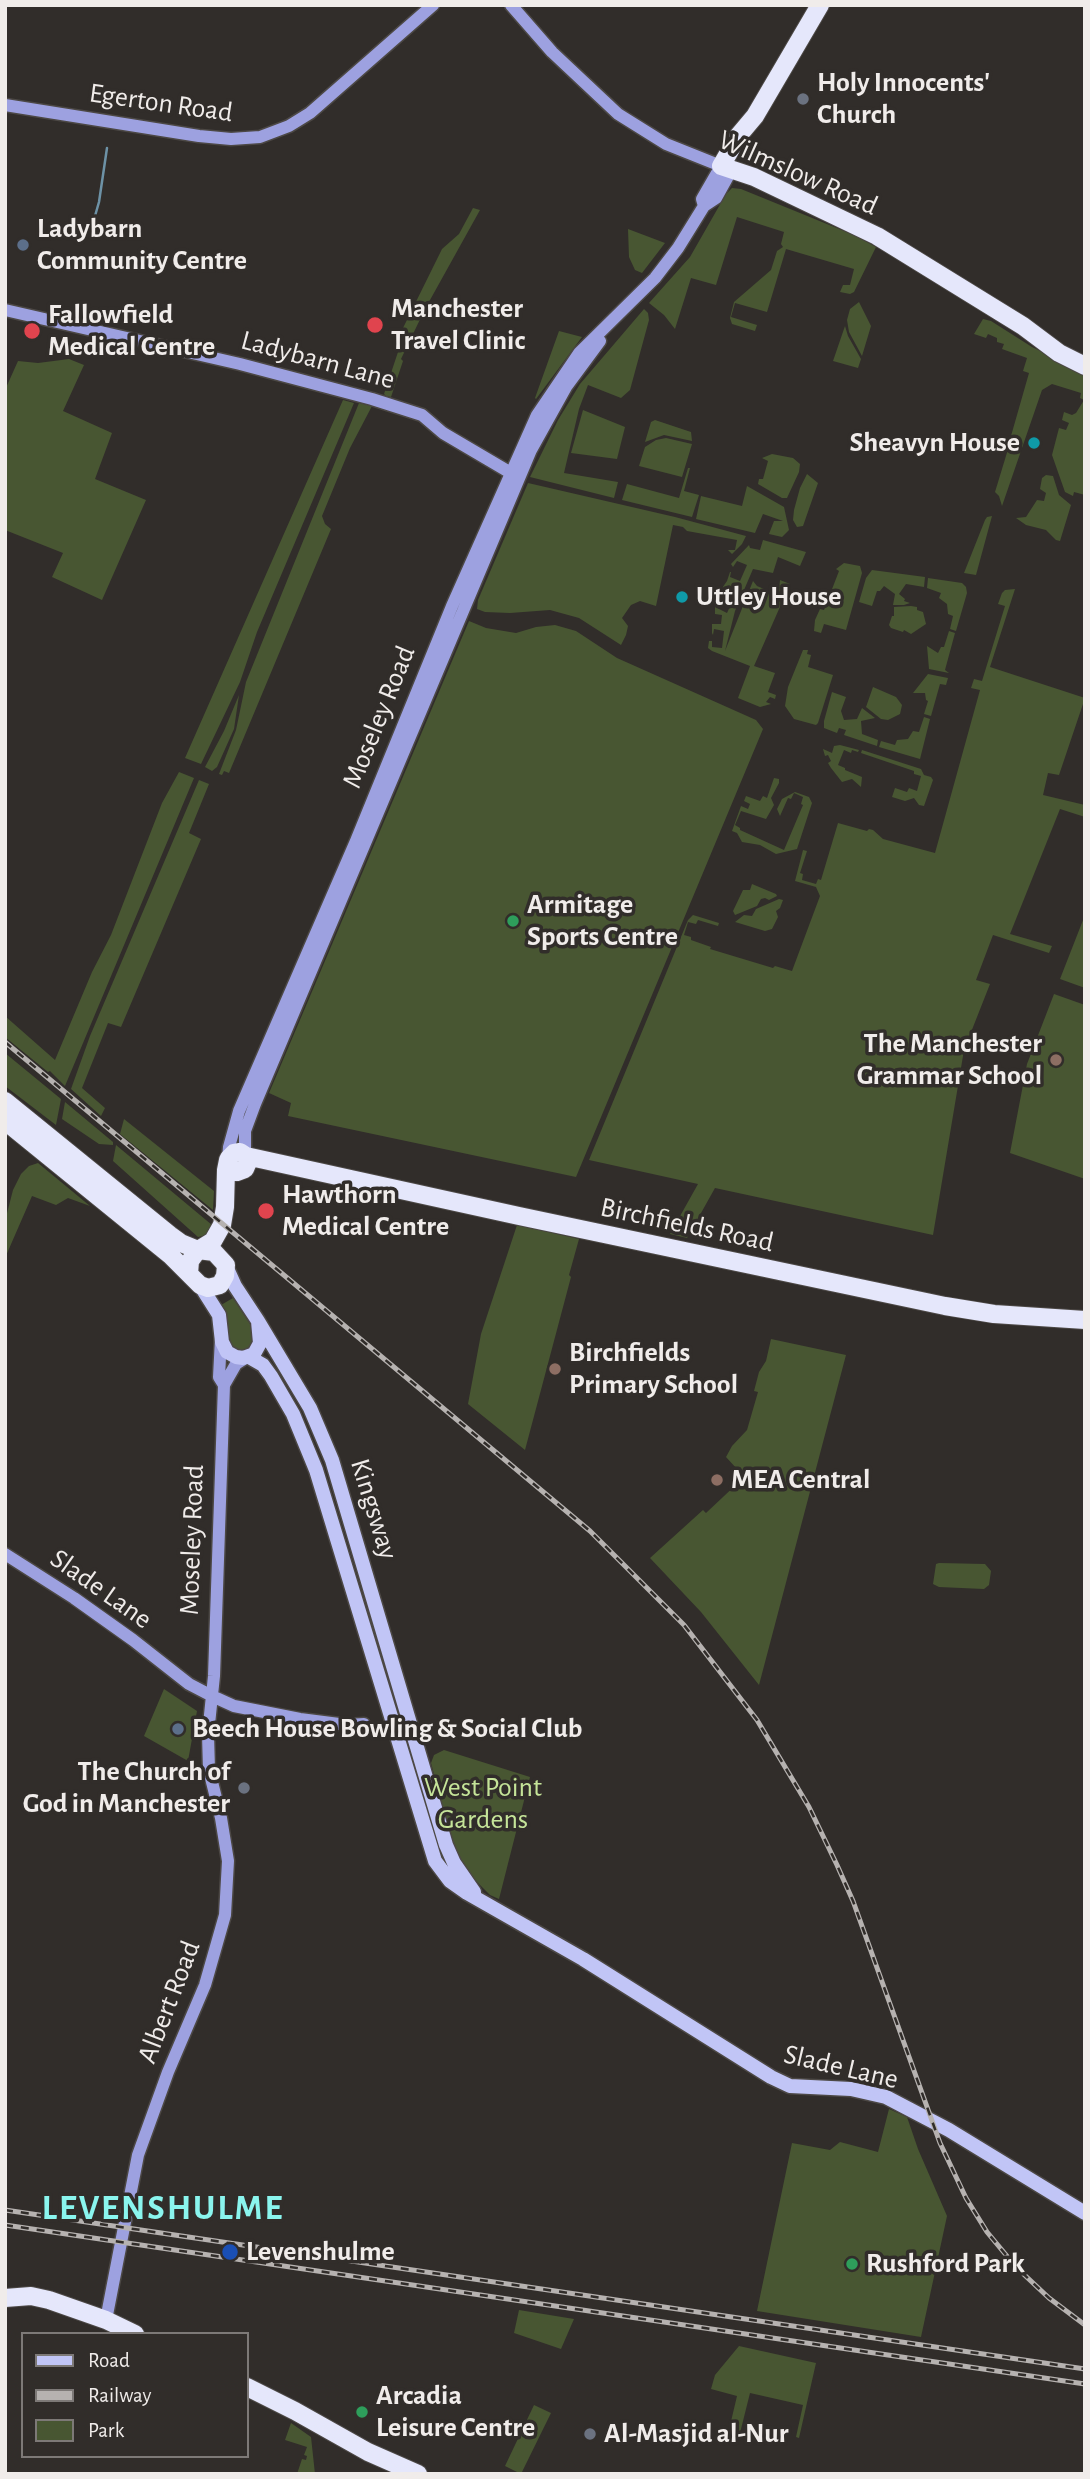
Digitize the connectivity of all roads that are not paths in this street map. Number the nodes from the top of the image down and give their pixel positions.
1 (433, 5) edge
2 (511, 5) edge
3 (820, 5) edge
4 (5, 105) edge
5 (726, 168) junction
6 (5, 310) edge
7 (1085, 366) edge
8 (515, 476) junction
9 (5, 1101) edge
10 (5, 1121) edge
11 (43, 1138) junction
12 (239, 1162) junction
13 (224, 1212) junction
14 (199, 1249) junction
15 (226, 1266) junction
16 (194, 1279) junction
17 (1085, 1320) edge
18 (258, 1321) junction
19 (221, 1333) junction
20 (248, 1357) junction
21 (224, 1385) junction
22 (5, 1554) edge
23 (212, 1696) junction
24 (364, 1724) dead end
25 (411, 1726) joint
26 (446, 1845) junction
27 (439, 1868) junction
28 (481, 1899) junction
29 (1085, 2213) edge
30 (5, 2298) edge
31 (106, 2320) junction
32 (131, 2332) edge
33 (248, 2388) edge
34 (418, 2474) edge

1 - 4 main road, Egerton Road
2 - 5 main road, Wilmslow Road
3 - 5 highway
5 - 7 highway, Wilmslow Road
5 - 8 main road, Moseley Road
6 - 8 main road, Ladybarn Lane
8 - 12 main road, Moseley Road
9 - 11 highway, Kingsway
10 - 11 highway, Kingsway
11 - 14 highway, Kingsway
11 - 16 highway, Kingsway
12 - 13 highway, Moseley Road
12 - 17 highway, Birchfields Road
13 - 14 highway, Moseley Road
13 - 15 highway
14 - 15 highway
14 - 16 highway
15 - 16 highway
15 - 18 main road, Kingsway
16 - 19 main road, Kingsway
18 - 20 main road
18 - 25 main road, Kingsway
19 - 20 main road, Kingsway
19 - 21 main road, Moseley Road
20 - 21 main road
20 - 27 main road, Kingsway
21 - 23 main road, Moseley Road
22 - 23 main road, Slade Lane
23 - 24 main road, Slade Lane
23 - 31 main road, Albert Road
25 - 26 main road, Slade Lane
26 - 27 main road
26 - 28 main road, Slade Lane
27 - 28 main road, Slade Lane
28 - 29 main road, Slade Lane
30 - 31 highway
31 - 32 highway
33 - 34 highway

